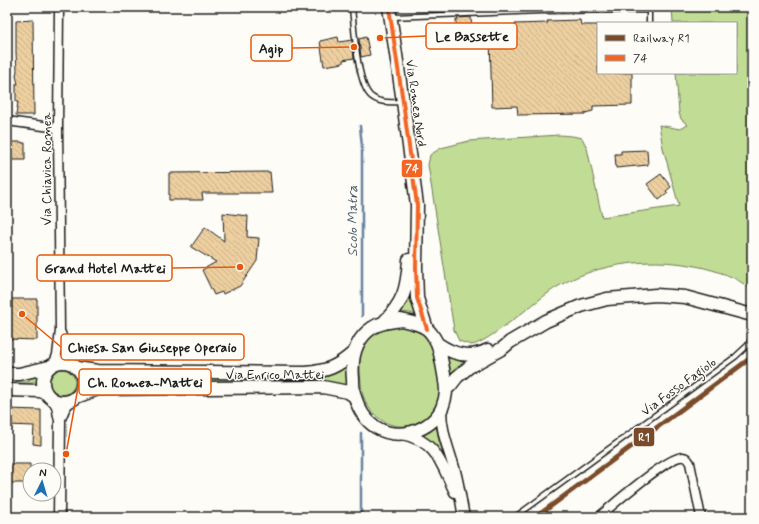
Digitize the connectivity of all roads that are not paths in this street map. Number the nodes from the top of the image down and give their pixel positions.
1 (60, 7) edge
2 (352, 7) edge
3 (555, 9) edge
4 (389, 12) edge
5 (649, 22) edge
6 (404, 102) junction
7 (7, 121) edge
8 (58, 128) junction
9 (416, 228) junction
10 (752, 315) edge
11 (383, 323) junction
12 (427, 329) junction
13 (60, 330) junction
14 (752, 338) edge
15 (510, 342) junction
16 (438, 344) junction
17 (354, 353) junction
18 (51, 366) junction
19 (74, 366) junction
20 (7, 374) edge
21 (446, 389) junction
22 (7, 390) edge
23 (49, 396) junction
24 (354, 396) junction
25 (73, 399) junction
26 (441, 410) junction
27 (60, 421) junction
28 (402, 434) junction
29 (462, 504) junction
30 (59, 517) edge
31 (464, 517) edge
32 (515, 517) edge
33 (599, 517) edge
34 (701, 517) edge

1 - 8 street, Via Chiavica Romea
2 - 6 lane
3 - 4 lane
3 - 5 lane
4 - 6 main road, Via Romea Nord
6 - 9 main road, Via Romea Nord
7 - 8 street
8 - 13 street, Via Chiavica Romea
9 - 11 main road, Via Romea Nord
9 - 12 main road, Via Romea Nord
10 - 15 main road
11 - 12 main road
11 - 17 main road
12 - 16 main road
13 - 18 street, Via Chiavica Romea
13 - 19 street, Via Chiavica Romea
14 - 32 lane, Via Fosso Fagiolo
15 - 16 main road
15 - 21 main road
16 - 21 main road
17 - 19 main road, Via Enrico Mattei
17 - 24 main road
18 - 19 main road
18 - 20 main road
18 - 23 main road
19 - 25 main road
21 - 26 main road
22 - 23 main road
23 - 25 main road
23 - 27 street
24 - 25 main road, Via Enrico Mattei
24 - 28 main road
25 - 27 street
26 - 28 main road
26 - 29 street
27 - 30 street
28 - 29 street
29 - 31 street
33 - 34 street

